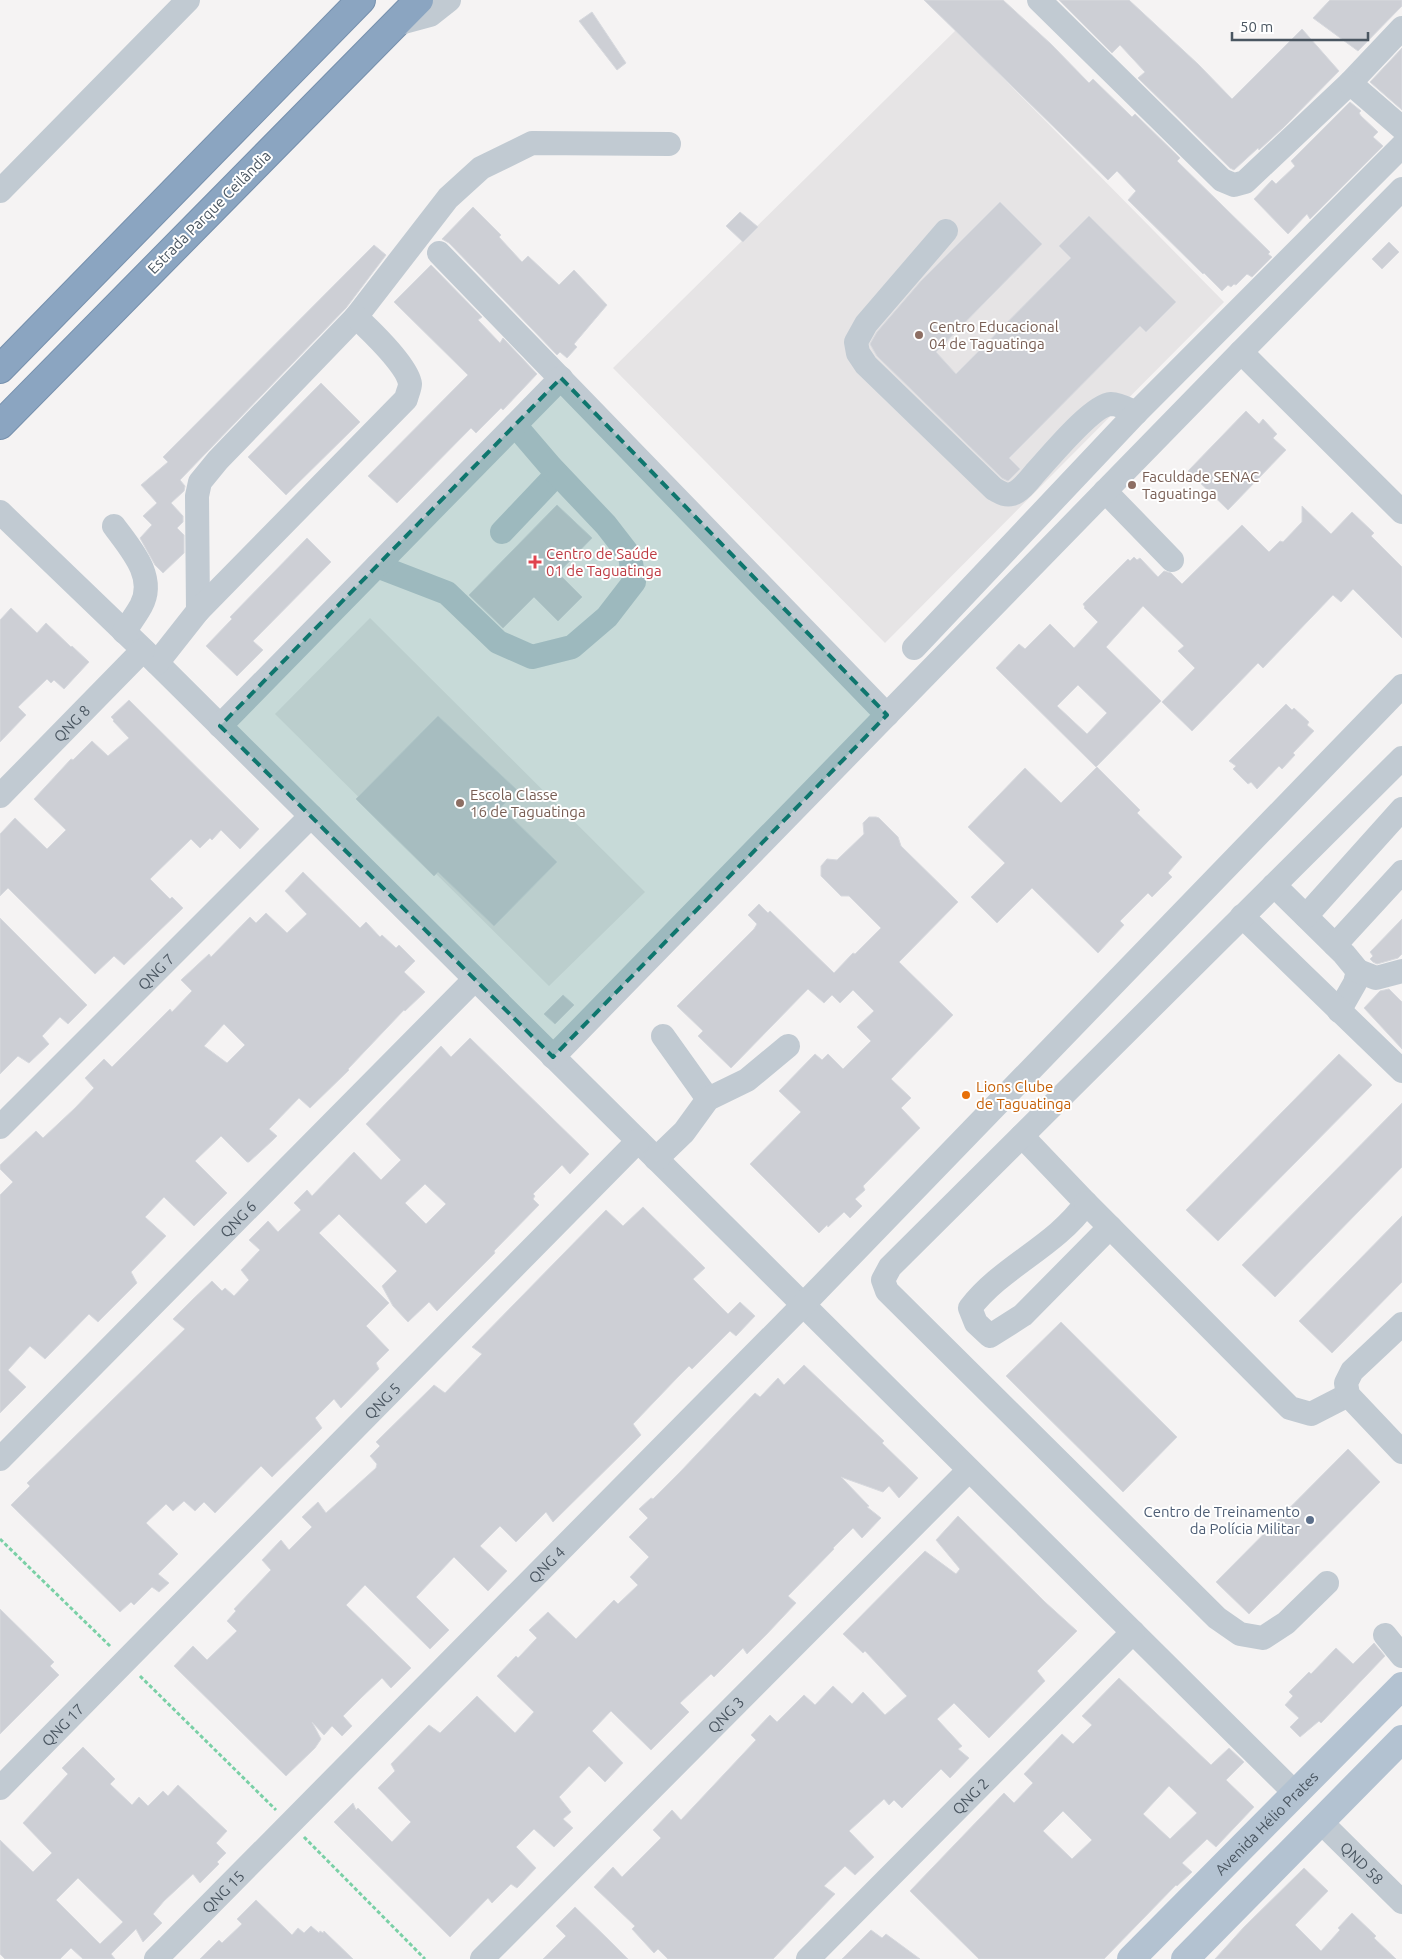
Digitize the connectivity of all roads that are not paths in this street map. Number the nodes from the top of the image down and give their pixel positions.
1 (188, 0) edge
2 (361, 0) edge
3 (418, 0) edge
4 (449, 0) edge
5 (1039, 0) edge
6 (393, 26) junction
7 (1402, 28) edge
8 (1350, 83) junction
9 (1402, 128) edge
10 (669, 144) dead end
11 (1402, 146) edge
12 (1402, 189) edge
13 (0, 191) edge
14 (946, 231) dead end
15 (439, 253) dead end
16 (356, 316) junction
17 (1241, 352) junction
18 (0, 369) edge
19 (561, 378) junction
20 (1136, 413) junction
21 (0, 425) edge
22 (515, 426) junction
23 (557, 474) junction
24 (1105, 491) junction
25 (0, 512) edge
26 (1402, 512) edge
27 (114, 526) dead end
28 (502, 532) dead end
29 (1172, 560) dead end
30 (377, 566) junction
31 (198, 611) junction
32 (124, 632) junction
33 (914, 648) dead end
34 (150, 657) junction
35 (1402, 686) edge
36 (887, 715) junction
37 (220, 726) junction
38 (1402, 758) edge
39 (1384, 775) junction
40 (0, 796) edge
41 (1402, 808) edge
42 (311, 816) junction
43 (1402, 872) edge
44 (1274, 884) junction
45 (1242, 916) junction
46 (1306, 916) junction
47 (1335, 945) junction
48 (1358, 971) junction
49 (1402, 971) edge
50 (475, 979) junction
51 (1339, 1011) junction
52 (663, 1036) dead end
53 (788, 1046) dead end
54 (553, 1057) junction
55 (1402, 1071) edge
56 (708, 1099) junction
57 (0, 1127) edge
58 (1022, 1136) junction
59 (638, 1141) junction
60 (656, 1159) junction
61 (1086, 1203) junction
62 (1110, 1227) junction
63 (803, 1305) junction
64 (1402, 1324) edge
65 (1348, 1395) junction
66 (1402, 1452) edge
67 (0, 1459) edge
68 (969, 1470) junction
69 (1328, 1583) dead end
70 (1133, 1632) junction
71 (1385, 1635) dead end
72 (1402, 1656) edge
73 (125, 1661) joint
74 (1402, 1686) edge
75 (1402, 1739) edge
76 (0, 1788) edge
77 (1296, 1794) junction
78 (289, 1822) joint
79 (1321, 1822) junction
80 (1402, 1902) edge
81 (156, 1959) edge
82 (482, 1959) edge
83 (808, 1959) edge
84 (1131, 1959) edge
85 (1184, 1959) edge

1 - 13 street
2 - 18 highway
3 - 6 highway, Estrada Parque Ceilândia
4 - 6 street
5 - 8 street
6 - 21 highway, Estrada Parque Ceilândia
7 - 8 street
8 - 9 street
10 - 16 street
11 - 20 street
12 - 17 street
14 - 20 street
15 - 19 street
16 - 31 street
16 - 31 street, QNG 8
17 - 24 street
17 - 26 street
19 - 22 street
19 - 36 street
20 - 33 street
22 - 23 street
22 - 30 street
23 - 28 street
23 - 30 street
24 - 29 street
24 - 36 street
25 - 32 street
27 - 32 street
30 - 37 street
31 - 34 street, QNG 8
32 - 34 street
34 - 37 street
34 - 40 street, QNG 8
35 - 63 street, QNG 4
36 - 54 street
37 - 42 street
38 - 39 street
39 - 41 street
39 - 44 street
41 - 46 street
42 - 50 street
42 - 57 street, QNG 7
43 - 47 street
44 - 45 street
44 - 46 street
45 - 51 street
45 - 58 street
46 - 47 street
47 - 48 street
48 - 49 street
48 - 51 street
50 - 54 street
50 - 67 street, QNG 6
51 - 55 street
52 - 56 street
53 - 56 street
54 - 59 street
56 - 60 street
58 - 61 street
58 - 69 street
59 - 60 street
59 - 73 street, QNG 5
60 - 63 street
61 - 62 street
61 - 62 street
62 - 65 street
63 - 68 street
63 - 78 street, QNG 4
64 - 65 street
65 - 66 street
68 - 70 street
68 - 82 street, QNG 3
70 - 77 street
70 - 83 street, QNG 2
71 - 72 street
73 - 76 street, QNG 17
74 - 77 main road, Avenida Hélio Prates
75 - 79 main road
77 - 84 main road, Avenida Hélio Prates
78 - 81 street, QNG 15
79 - 80 street, QND 58
79 - 85 main road

